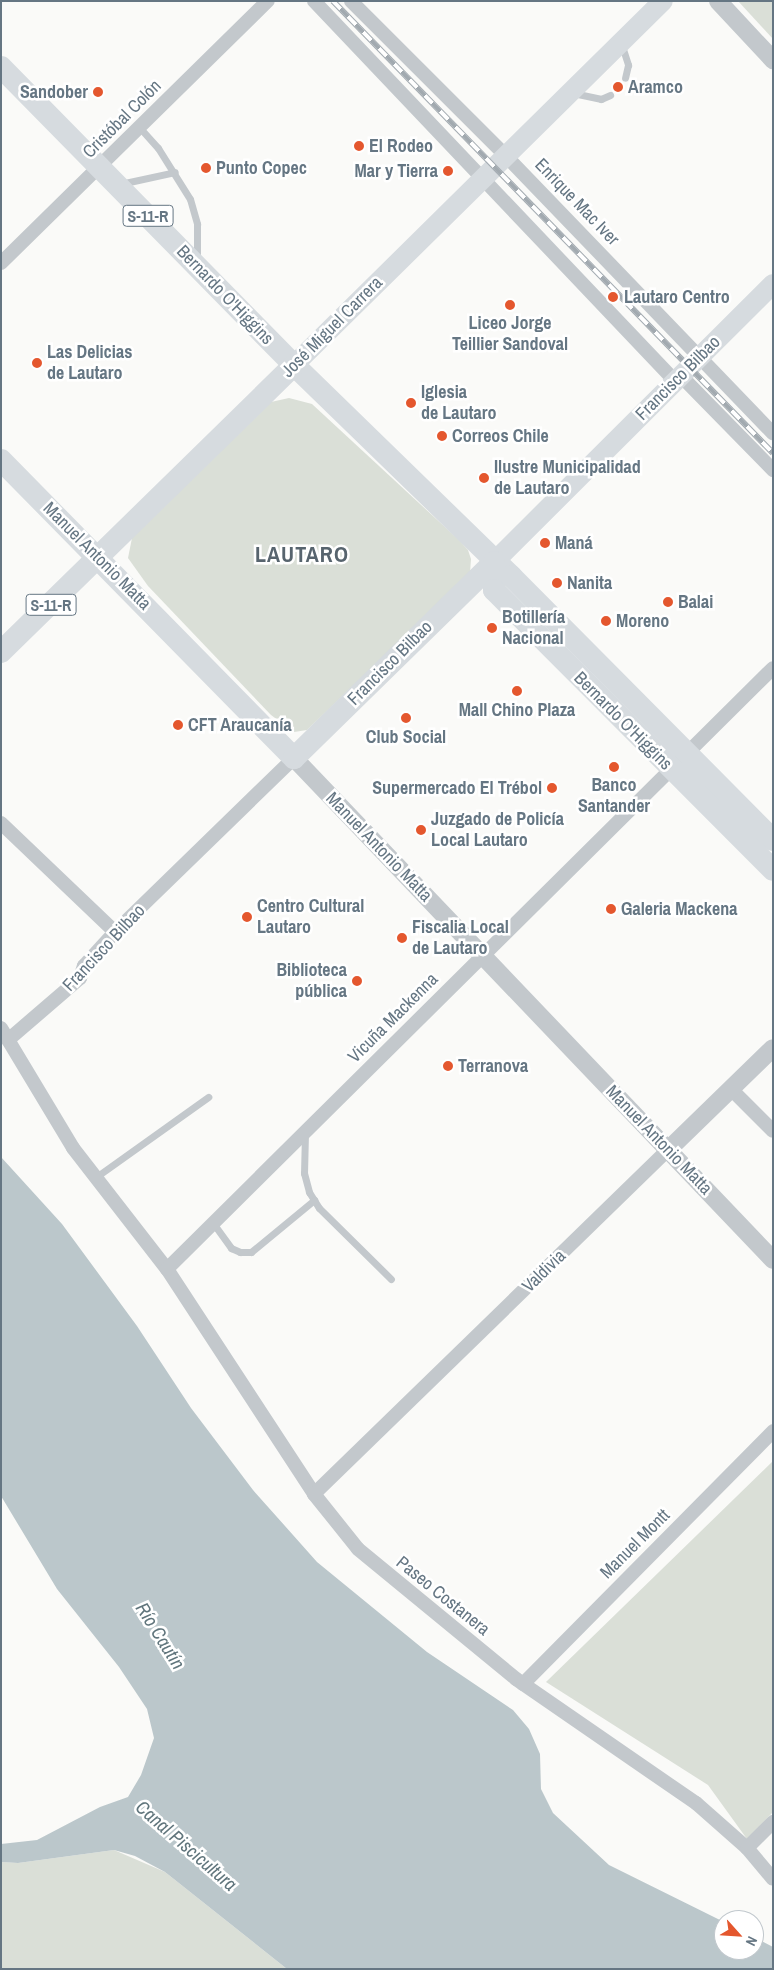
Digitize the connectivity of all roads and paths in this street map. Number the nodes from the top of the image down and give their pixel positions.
1 (268, 1) edge
2 (314, 1) edge
3 (351, 1) edge
4 (663, 1) edge
5 (718, 1) edge
6 (621, 43) junction
7 (773, 60) edge
8 (1, 66) edge
9 (625, 78) dead end
10 (570, 93) junction
11 (610, 95) dead end
12 (140, 128) junction
13 (506, 156) junction
14 (100, 168) junction
15 (175, 172) junction
16 (483, 178) junction
17 (117, 185) junction
18 (1, 263) edge
19 (196, 265) junction
20 (773, 284) edge
21 (700, 357) junction
22 (294, 365) junction
23 (678, 378) junction
24 (773, 433) edge
25 (1, 460) edge
26 (773, 470) edge
27 (100, 558) junction
28 (494, 562) junction
29 (1, 652) edge
30 (773, 668) edge
31 (687, 753) junction
32 (294, 758) junction
33 (671, 769) junction
34 (1, 823) edge
35 (773, 840) edge
36 (773, 870) edge
37 (115, 932) junction
38 (483, 956) junction
39 (5, 1034) edge
40 (773, 1048) edge
41 (731, 1089) junction
42 (208, 1097) dead end
43 (773, 1131) edge
44 (305, 1132) junction
45 (668, 1150) junction
46 (96, 1177) junction
47 (314, 1200) junction
48 (213, 1223) junction
49 (773, 1260) edge
50 (167, 1269) junction
51 (391, 1279) dead end
52 (773, 1431) edge
53 (314, 1494) junction
54 (523, 1684) junction
55 (773, 1822) edge
56 (747, 1848) junction
57 (773, 1879) edge

1 - 12 street, Cristóbal Colón
2 - 16 street
3 - 13 street, Enrique Mac Iver
4 - 6 main road, José Miguel Carrera
5 - 7 street
6 - 9 lane
6 - 10 main road, José Miguel Carrera
8 - 14 main road, Bernardo O'Higgins / S-11-R
10 - 11 lane
10 - 13 main road, José Miguel Carrera
12 - 14 street, Cristóbal Colón
12 - 15 lane
13 - 16 main road, José Miguel Carrera
13 - 21 street, Enrique Mac Iver
14 - 17 main road, Bernardo O'Higgins / S-11-R
14 - 18 street, Cristóbal Colón
15 - 17 lane
15 - 19 lane
16 - 22 main road, José Miguel Carrera
16 - 23 street
17 - 19 main road, Bernardo O'Higgins / S-11-R
19 - 22 main road, Bernardo O'Higgins / S-11-R
20 - 21 main road, Francisco Bilbao
21 - 23 main road, Francisco Bilbao
21 - 24 street, Enrique Mac Iver
22 - 27 main road, José Miguel Carrera / S-11-R
22 - 28 main road, Bernardo O'Higgins
23 - 26 street
23 - 28 main road, Francisco Bilbao
25 - 27 main road, Manuel Antonio Matta
27 - 29 main road, José Miguel Carrera / S-11-R
27 - 32 main road, Manuel Antonio Matta
28 - 31 main road, Bernardo O'Higgins
28 - 32 main road, Francisco Bilbao
28 - 33 main road, Bernardo O'Higgins
30 - 31 street, Vicuña Mackenna
31 - 33 street, Vicuña Mackenna
31 - 35 main road, Bernardo O'Higgins
32 - 37 street, Francisco Bilbao
32 - 38 street, Manuel Antonio Matta
33 - 36 main road, Bernardo O'Higgins
33 - 38 street, Vicuña Mackenna
34 - 37 street
37 - 39 street, Francisco Bilbao
38 - 44 street, Vicuña Mackenna
38 - 45 street, Manuel Antonio Matta
39 - 46 street, Paseo Costanera
40 - 41 street, Valdivia
41 - 43 street
41 - 45 street, Valdivia
42 - 46 lane
44 - 47 lane
44 - 48 street, Vicuña Mackenna
45 - 49 street, Manuel Antonio Matta
45 - 53 street, Valdivia
46 - 50 street, Paseo Costanera
47 - 48 lane
47 - 51 lane
48 - 50 street, Vicuña Mackenna
50 - 53 street, Paseo Costanera
52 - 54 street, Manuel Montt
53 - 54 street, Paseo Costanera
54 - 56 street, Paseo Costanera
55 - 56 street
56 - 57 street, Paseo Costanera

